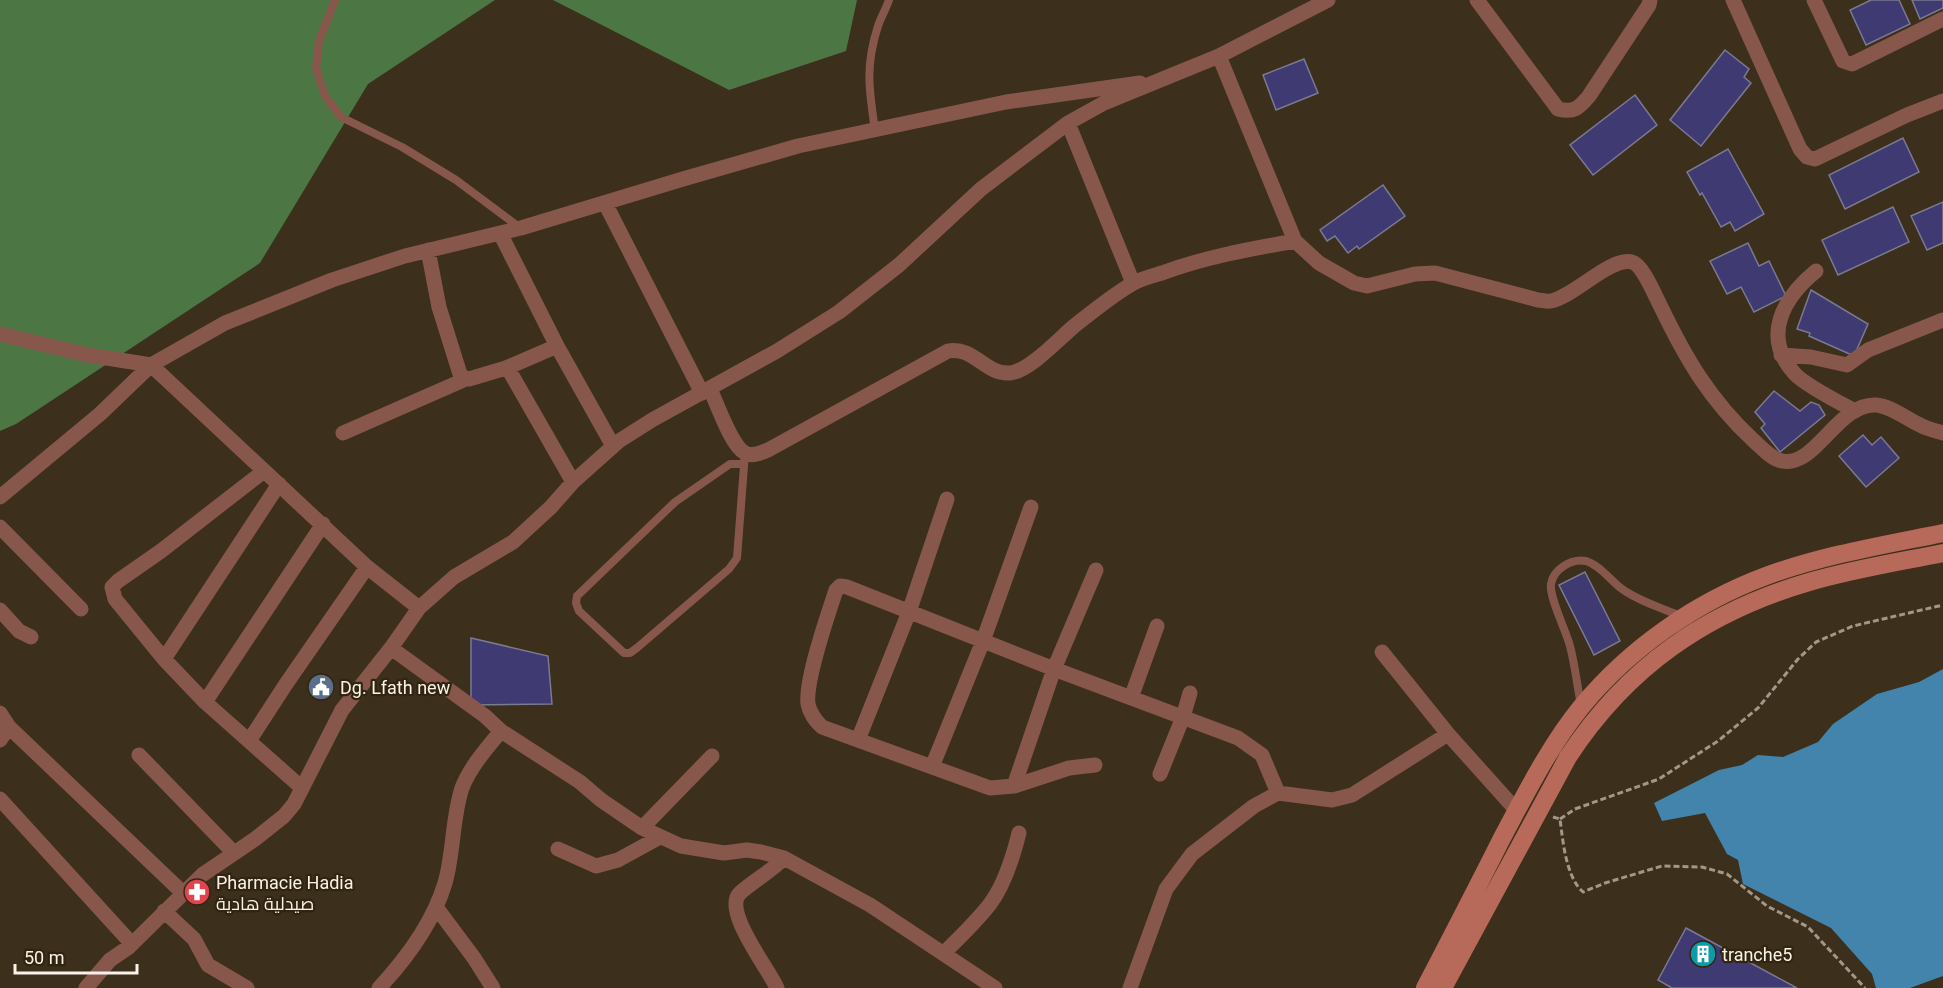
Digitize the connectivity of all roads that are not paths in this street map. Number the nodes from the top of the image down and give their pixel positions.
1 (335, 0) edge
2 (889, 0) edge
3 (1328, 0) edge
4 (1477, 0) edge
5 (1650, 0) edge
6 (1733, 0) edge
7 (1814, 0) edge
8 (1943, 19) edge
9 (1219, 56) junction
10 (1161, 80) junction
11 (1943, 101) edge
12 (1068, 123) junction
13 (875, 130) junction
14 (605, 203) junction
15 (521, 228) junction
16 (500, 233) junction
17 (1295, 241) junction
18 (428, 250) junction
19 (1816, 271) dead end
20 (1132, 283) junction
21 (1943, 320) edge
22 (0, 334) edge
23 (557, 346) junction
24 (1781, 355) junction
25 (151, 365) junction
26 (506, 368) junction
27 (466, 378) junction
28 (706, 391) junction
29 (1854, 411) junction
30 (343, 433) dead end
31 (1943, 434) edge
32 (613, 446) junction
33 (745, 459) junction
34 (264, 471) junction
35 (573, 482) junction
36 (279, 484) junction
37 (0, 496) edge
38 (948, 499) dead end
39 (1031, 507) dead end
40 (323, 524) junction
41 (0, 527) edge
42 (1943, 533) edge
43 (1943, 553) edge
44 (367, 567) junction
45 (1096, 570) dead end
46 (419, 608) junction
47 (81, 609) dead end
48 (0, 610) edge
49 (909, 612) junction
50 (1683, 618) junction
51 (1157, 626) dead end
52 (1704, 626) junction
53 (32, 637) dead end
54 (983, 640) junction
55 (391, 648) junction
56 (1382, 652) dead end
57 (164, 659) junction
58 (1054, 669) junction
59 (1190, 693) dead end
60 (1131, 698) junction
61 (206, 702) junction
62 (1581, 707) junction
63 (0, 713) edge
64 (1183, 717) junction
65 (1586, 730) junction
66 (501, 731) junction
67 (4, 734) edge
68 (1448, 734) junction
69 (858, 740) junction
70 (249, 741) junction
71 (139, 755) dead end
72 (712, 756) dead end
73 (1095, 765) dead end
74 (932, 767) junction
75 (1160, 774) dead end
76 (1014, 786) junction
77 (302, 788) junction
78 (1278, 793) junction
79 (0, 799) edge
80 (1516, 811) junction
81 (642, 828) junction
82 (1019, 833) dead end
83 (660, 837) junction
84 (558, 849) dead end
85 (234, 853) junction
86 (784, 858) junction
87 (183, 893) junction
88 (435, 907) junction
89 (164, 911) junction
90 (132, 944) junction
91 (944, 953) junction
92 (86, 988) edge
93 (247, 988) edge
94 (379, 988) edge
95 (493, 988) edge
96 (777, 988) edge
97 (995, 988) edge
98 (1130, 988) edge
99 (1425, 988) edge
100 (1443, 988) edge

1 - 15 lane
2 - 13 lane
3 - 9 street
4 - 5 street
6 - 11 street
7 - 8 street
9 - 10 street
9 - 17 street
10 - 12 street
10 - 13 street
12 - 20 street
12 - 28 street
13 - 14 street
14 - 15 street
14 - 28 street
15 - 16 street
16 - 18 street
16 - 23 street
17 - 20 street
17 - 29 street
18 - 25 street
18 - 27 street
19 - 24 street
20 - 33 street
21 - 24 street
22 - 25 street
23 - 26 street
23 - 32 street
24 - 29 street
25 - 34 street
25 - 37 street
26 - 27 street
26 - 35 street
27 - 30 street
28 - 32 street
28 - 33 street
29 - 31 street
32 - 35 street
33 - 33 lane
34 - 36 street
34 - 57 street
35 - 46 street
36 - 40 street
36 - 57 street
38 - 49 street
39 - 54 street
40 - 44 street
40 - 61 street
41 - 47 street
42 - 50 main road
43 - 52 main road
44 - 46 street
44 - 70 street
45 - 58 street
46 - 55 street
48 - 53 street
49 - 54 street
49 - 69 street
49 - 69 street
50 - 52 lane
50 - 62 main road
50 - 62 lane
51 - 60 street
52 - 65 main road
54 - 58 street
54 - 74 street
55 - 66 street
55 - 77 street
56 - 68 street
57 - 61 street
58 - 60 street
58 - 76 street
59 - 64 street
60 - 64 street
61 - 70 street
62 - 65 lane
62 - 80 main road
63 - 67 street
64 - 75 street
64 - 78 street
65 - 100 main road
66 - 81 street
66 - 88 street
67 - 87 street
68 - 78 street
68 - 80 street
69 - 74 street
70 - 77 street
71 - 85 street
72 - 81 street
73 - 76 street
74 - 76 street
77 - 85 street
78 - 98 street
79 - 90 street
80 - 99 main road
81 - 83 street
82 - 91 street
83 - 84 street
83 - 86 street
85 - 87 street
86 - 91 street
86 - 96 street
87 - 89 street
88 - 94 street
88 - 95 street
89 - 90 street
89 - 93 street
90 - 92 street
91 - 97 street

